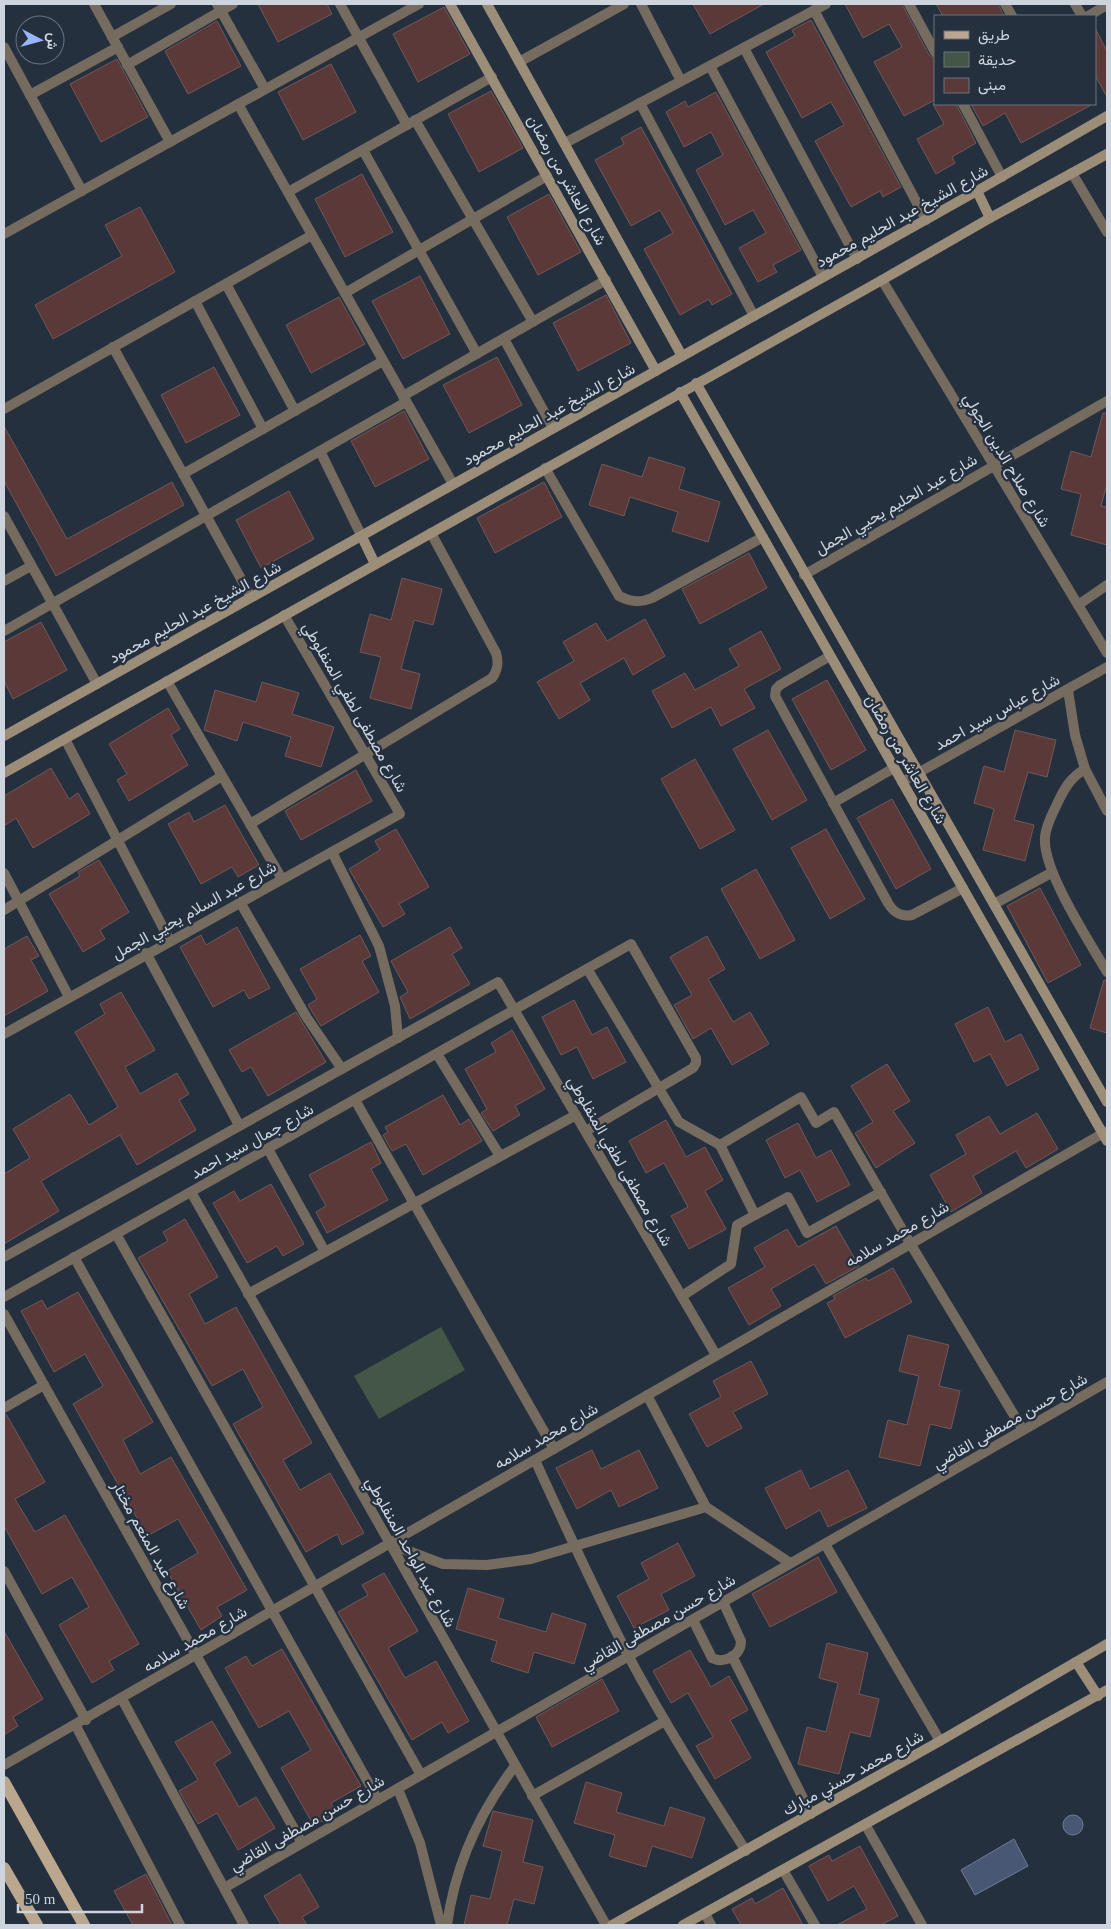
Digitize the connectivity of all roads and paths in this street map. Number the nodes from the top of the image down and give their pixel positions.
1 (94, 4) edge
2 (171, 4) edge
3 (233, 4) edge
4 (340, 4) edge
5 (419, 4) edge
6 (450, 4) edge
7 (487, 4) edge
8 (624, 4) edge
9 (641, 4) edge
10 (826, 4) edge
11 (909, 4) edge
12 (1005, 4) edge
13 (1075, 4) edge
14 (1107, 6) edge
15 (219, 7) edge
16 (814, 10) junction
17 (1011, 15) edge
18 (1081, 15) edge
19 (1090, 15) edge
20 (112, 37) junction
21 (359, 37) junction
22 (4, 47) edge
23 (118, 48) junction
24 (744, 48) junction
25 (934, 50) edge
26 (519, 62) junction
27 (127, 64) junction
28 (710, 66) junction
29 (492, 77) junction
30 (681, 81) junction
31 (265, 89) junction
32 (30, 95) junction
33 (640, 103) junction
34 (238, 104) junction
35 (964, 105) edge
36 (1107, 116) edge
37 (411, 122) junction
38 (170, 142) junction
39 (565, 143) junction
40 (363, 150) junction
41 (1107, 154) edge
42 (1072, 173) junction
43 (547, 176) junction
44 (1002, 177) junction
45 (82, 191) junction
46 (977, 191) junction
47 (288, 192) junction
48 (990, 218) junction
49 (473, 219) junction
50 (926, 220) junction
51 (1107, 232) edge
52 (4, 234) edge
53 (312, 235) junction
54 (419, 250) junction
55 (856, 259) junction
56 (823, 278) junction
57 (606, 280) junction
58 (882, 280) junction
59 (226, 284) junction
60 (344, 293) junction
61 (195, 301) junction
62 (754, 316) junction
63 (533, 322) junction
64 (504, 339) junction
65 (113, 347) junction
66 (477, 354) junction
67 (682, 356) junction
68 (383, 361) junction
69 (656, 370) junction
70 (696, 383) junction
71 (680, 392) junction
72 (404, 399) junction
73 (1107, 401) edge
74 (4, 409) edge
75 (295, 411) junction
76 (553, 428) junction
77 (263, 429) junction
78 (320, 451) junction
79 (992, 466) junction
80 (545, 468) junction
81 (183, 474) junction
82 (453, 484) junction
83 (4, 516) edge
84 (206, 516) junction
85 (431, 533) junction
86 (362, 536) junction
87 (763, 537) junction
88 (375, 564) junction
89 (31, 566) junction
90 (804, 574) junction
91 (4, 581) edge
92 (1107, 585) edge
93 (251, 598) junction
94 (52, 604) junction
95 (1078, 605) junction
96 (284, 615) junction
97 (4, 631) edge
98 (1107, 653) edge
99 (830, 656) junction
100 (1107, 667) edge
101 (167, 681) junction
102 (97, 684) junction
103 (1068, 690) junction
104 (4, 736) edge
105 (65, 738) junction
106 (365, 755) junction
107 (894, 768) junction
108 (1085, 769) junction
109 (4, 773) edge
110 (918, 773) junction
111 (222, 776) junction
112 (902, 782) junction
113 (833, 803) junction
114 (1107, 811) edge
115 (400, 814) joint
116 (250, 824) junction
117 (118, 840) junction
118 (332, 852) junction
119 (4, 873) edge
120 (1051, 873) junction
121 (282, 879) junction
122 (962, 888) junction
123 (19, 901) junction
124 (240, 902) junction
125 (994, 904) junction
126 (4, 910) edge
127 (170, 941) junction
128 (146, 953) junction
129 (588, 970) junction
130 (1107, 972) edge
131 (498, 982) joint
132 (69, 997) junction
133 (515, 1011) junction
134 (4, 1034) edge
135 (398, 1038) junction
136 (437, 1054) junction
137 (342, 1069) junction
138 (658, 1088) junction
139 (355, 1100) junction
140 (1107, 1102) edge
141 (576, 1115) junction
142 (239, 1126) junction
143 (586, 1132) junction
144 (1106, 1135) edge
145 (720, 1145) junction
146 (268, 1149) junction
147 (500, 1156) junction
148 (191, 1192) junction
149 (881, 1192) junction
150 (414, 1203) junction
151 (755, 1215) junction
152 (116, 1234) junction
153 (910, 1243) junction
154 (325, 1252) junction
155 (4, 1257) edge
156 (74, 1257) junction
157 (248, 1294) junction
158 (682, 1296) junction
159 (4, 1297) edge
160 (4, 1314) edge
161 (716, 1355) junction
162 (1107, 1382) edge
163 (44, 1385) junction
164 (647, 1395) junction
165 (4, 1408) edge
166 (1023, 1430) junction
167 (554, 1449) junction
168 (535, 1460) junction
169 (706, 1507) junction
170 (390, 1544) junction
171 (825, 1544) junction
172 (573, 1546) junction
173 (790, 1563) junction
174 (4, 1571) edge
175 (315, 1587) junction
176 (723, 1602) junction
177 (273, 1612) junction
178 (693, 1620) junction
179 (1107, 1644) edge
180 (196, 1656) junction
181 (629, 1656) junction
182 (732, 1656) junction
183 (1076, 1662) junction
184 (1107, 1690) edge
185 (1098, 1696) junction
186 (122, 1699) junction
187 (86, 1720) junction
188 (665, 1721) junction
189 (76, 1726) junction
190 (496, 1732) junction
191 (940, 1741) junction
192 (4, 1765) edge
193 (515, 1766) junction
194 (420, 1776) junction
195 (4, 1782) edge
196 (398, 1789) junction
197 (532, 1796) junction
198 (378, 1800) junction
199 (811, 1814) junction
200 (865, 1824) junction
201 (302, 1843) junction
202 (746, 1851) junction
203 (4, 1868) edge
204 (783, 1870) junction
205 (224, 1888) junction
206 (705, 1913) junction
207 (37, 1925) edge
208 (84, 1925) edge
209 (180, 1925) edge
210 (244, 1925) edge
211 (441, 1925) edge
212 (447, 1925) edge
213 (606, 1925) edge
214 (612, 1925) edge
215 (683, 1925) edge
216 (712, 1925) edge
217 (815, 1925) edge
218 (922, 1925) edge

1 - 20 street
2 - 20 street
3 - 15 street
4 - 21 street
5 - 21 street
6 - 29 street, شارع العاشر من رمضان
7 - 26 street, شارع العاشر من رمضان
8 - 26 street
9 - 30 street
10 - 16 street
11 - 25 street
12 - 17 street
13 - 18 street
14 - 19 street
15 - 27 street
15 - 31 street
16 - 24 street
16 - 50 street
20 - 23 street
21 - 31 street
21 - 37 street
22 - 32 street
23 - 27 street
23 - 32 street
24 - 28 street
24 - 55 street
26 - 39 street, شارع العاشر من رمضان
27 - 38 street
28 - 30 street
28 - 56 street
29 - 37 street
29 - 43 street, شارع العاشر من رمضان
30 - 33 street
31 - 34 street
32 - 45 street
33 - 39 street
33 - 62 street
34 - 38 street
34 - 47 street
35 - 44 street
36 - 44 street, شارع الشيخ عبد الحليم محمود
37 - 40 street
37 - 49 street
38 - 45 street
39 - 67 street, شارع العاشر من رمضان
40 - 47 street
40 - 54 street
41 - 42 street
42 - 48 street
42 - 51 street
43 - 49 street
43 - 57 street, شارع العاشر من رمضان
44 - 46 street, شارع الشيخ عبد الحليم محمود
45 - 52 street
46 - 48 street
46 - 50 street, شارع الشيخ عبد الحليم محمود
47 - 53 street
48 - 58 street
49 - 54 street
49 - 63 street
50 - 55 street, شارع الشيخ عبد الحليم محمود
53 - 59 street
53 - 60 street
54 - 60 street
54 - 66 street
55 - 56 street, شارع الشيخ عبد الحليم محمود
56 - 62 street, شارع الشيخ عبد الحليم محمود
57 - 63 street
57 - 69 street, شارع العاشر من رمضان
58 - 70 street
58 - 79 street, شارع صلاح الدين الجولي
59 - 61 street
59 - 75 street
60 - 68 street
61 - 65 street
61 - 77 street
62 - 67 street, شارع الشيخ عبد الحليم محمود
63 - 64 street
64 - 66 street
64 - 76 street
65 - 74 street
65 - 81 street
66 - 72 street
67 - 69 street, شارع الشيخ عبد الحليم محمود
68 - 72 street
68 - 75 street
69 - 76 street, شارع الشيخ عبد الحليم محمود
70 - 71 street
70 - 90 street, شارع العاشر من رمضان
71 - 80 street
71 - 87 street, شارع العاشر من رمضان
72 - 78 street
72 - 82 street
73 - 79 street, شارع عبد الحليم يحيي الجمل
75 - 77 street
76 - 82 street, شارع الشيخ عبد الحليم محمود
77 - 81 street
78 - 84 street
78 - 86 street
79 - 90 street, شارع عبد الحليم يحيي الجمل
79 - 95 street, شارع صلاح الدين الجولي
80 - 85 street
80 - 87 street
81 - 84 street
82 - 86 street, شارع الشيخ عبد الحليم محمود
83 - 89 street
84 - 93 street
84 - 94 street
85 - 88 street
85 - 106 street
86 - 88 street
86 - 93 street, شارع الشيخ عبد الحليم محمود
87 - 99 street, شارع العاشر من رمضان
88 - 96 street
89 - 91 street
89 - 94 street
90 - 110 street, شارع العاشر من رمضان
92 - 95 street
93 - 102 street, شارع الشيخ عبد الحليم محمود
94 - 97 street
94 - 102 street
95 - 98 street, شارع صلاح الدين الجولي
96 - 101 street
96 - 106 street, شارع مصطفى لطفي المنفلوطي
99 - 107 street, شارع العاشر من رمضان
99 - 113 street
100 - 103 street, شارع عباس سيد احمد
101 - 105 street
101 - 111 street
102 - 104 street, شارع الشيخ عبد الحليم محمود
103 - 108 street
103 - 110 street, شارع عباس سيد احمد
105 - 109 street
105 - 117 street
106 - 115 street, شارع مصطفى لطفي المنفلوطي
106 - 116 street
107 - 112 street, شارع العاشر من رمضان
107 - 113 street
108 - 114 street
108 - 120 street
110 - 112 street, شارع عباس سيد احمد
110 - 125 street, شارع العاشر من رمضان
111 - 116 street
111 - 117 street
112 - 122 street, شارع العاشر من رمضان
113 - 122 street
115 - 118 street, شارع عبد السلام يحيي الجمل
116 - 121 street
117 - 123 street
117 - 127 street
118 - 121 street, شارع عبد السلام يحيي الجمل
118 - 135 street
119 - 123 street
120 - 125 street
120 - 130 street
121 - 124 street, شارع عبد السلام يحيي الجمل
122 - 144 street, شارع العاشر من رمضان
123 - 126 street
123 - 132 street
124 - 127 street, شارع عبد السلام يحيي الجمل
124 - 137 street
125 - 140 street, شارع العاشر من رمضان
127 - 128 street, شارع عبد السلام يحيي الجمل
128 - 132 street, شارع عبد السلام يحيي الجمل
128 - 142 street
129 - 133 street, شارع جمال سيد احمد
129 - 138 street
129 - 138 street, شارع جمال سيد احمد
131 - 133 street, شارع مصطفى لطفي المنفلوطي
131 - 135 street, شارع جمال سيد احمد
132 - 134 street, شارع عبد السلام يحيي الجمل
133 - 136 street, شارع جمال سيد احمد
133 - 141 street, شارع مصطفى لطفي المنفلوطي
135 - 137 street, شارع جمال سيد احمد
136 - 139 street, شارع جمال سيد احمد
136 - 147 street
137 - 142 street, شارع جمال سيد احمد
138 - 143 street
138 - 145 street
139 - 146 street, شارع جمال سيد احمد
139 - 150 street
141 - 143 street, شارع مصطفى لطفي المنفلوطي
141 - 147 street
142 - 155 street, شارع جمال سيد احمد
143 - 158 street, شارع مصطفى لطفي المنفلوطي
144 - 153 street, شارع محمد سلامه
145 - 149 street
145 - 151 street
146 - 148 street, شارع جمال سيد احمد
146 - 154 street
147 - 150 street
148 - 152 street, شارع جمال سيد احمد
148 - 157 street, شارع عبد الواحد المنفلوطي
149 - 151 street
149 - 153 street
150 - 154 street
150 - 167 street
151 - 158 street
152 - 156 street, شارع جمال سيد احمد
152 - 175 street
153 - 161 street, شارع محمد سلامه
153 - 166 street
154 - 157 street
156 - 159 street, شارع جمال سيد احمد
156 - 177 street
157 - 170 street, شارع عبد الواحد المنفلوطي
158 - 161 street, شارع مصطفى لطفي المنفلوطي
160 - 163 street, شارع عبد المنعم مختار
161 - 164 street, شارع محمد سلامه
162 - 166 street, شارع حسن مصطفى القاضي
163 - 165 street
163 - 180 street, شارع عبد المنعم مختار
164 - 167 street, شارع محمد سلامه
164 - 169 street
166 - 171 street, شارع حسن مصطفى القاضي
167 - 168 street, شارع محمد سلامه
168 - 170 street, شارع محمد سلامه
168 - 172 street
169 - 172 street
169 - 173 street
170 - 172 street
170 - 175 street, شارع محمد سلامه
170 - 190 street, شارع عبد الواحد المنفلوطي
171 - 173 street, شارع حسن مصطفى القاضي
171 - 191 street
172 - 181 street
173 - 176 street, شارع حسن مصطفى القاضي
174 - 187 street
175 - 177 street, شارع محمد سلامه
175 - 194 street
176 - 178 street, شارع حسن مصطفى القاضي
176 - 182 street
177 - 180 street, شارع محمد سلامه
177 - 198 street
178 - 181 street, شارع حسن مصطفى القاضي
178 - 182 street
179 - 183 street, شارع محمد حسني مبارك
180 - 186 street, شارع محمد سلامه
180 - 201 street, شارع عبد المنعم مختار
181 - 188 street
181 - 190 street, شارع حسن مصطفى القاضي
182 - 199 street
183 - 185 street
183 - 191 street, شارع محمد حسني مبارك
184 - 185 street
185 - 200 street
186 - 187 street, شارع محمد سلامه
186 - 205 street
187 - 189 street, شارع محمد سلامه
188 - 197 street
188 - 202 street
189 - 192 street, شارع محمد سلامه
189 - 209 street
190 - 193 street, شارع عبد الواحد المنفلوطي
190 - 194 street, شارع حسن مصطفى القاضي
191 - 199 street, شارع محمد حسني مبارك
193 - 197 street, شارع عبد الواحد المنفلوطي
193 - 212 street
194 - 196 street, شارع حسن مصطفى القاضي
195 - 208 main road
196 - 198 street, شارع حسن مصطفى القاضي
196 - 211 street
197 - 213 street, شارع عبد الواحد المنفلوطي
198 - 201 street, شارع حسن مصطفى القاضي
199 - 202 street, شارع محمد حسني مبارك
200 - 204 street
200 - 218 street
201 - 205 street, شارع حسن مصطفى القاضي
202 - 214 street, شارع محمد حسني مبارك
203 - 207 main road
204 - 206 street
204 - 217 street
205 - 210 street
206 - 215 street
206 - 216 street

